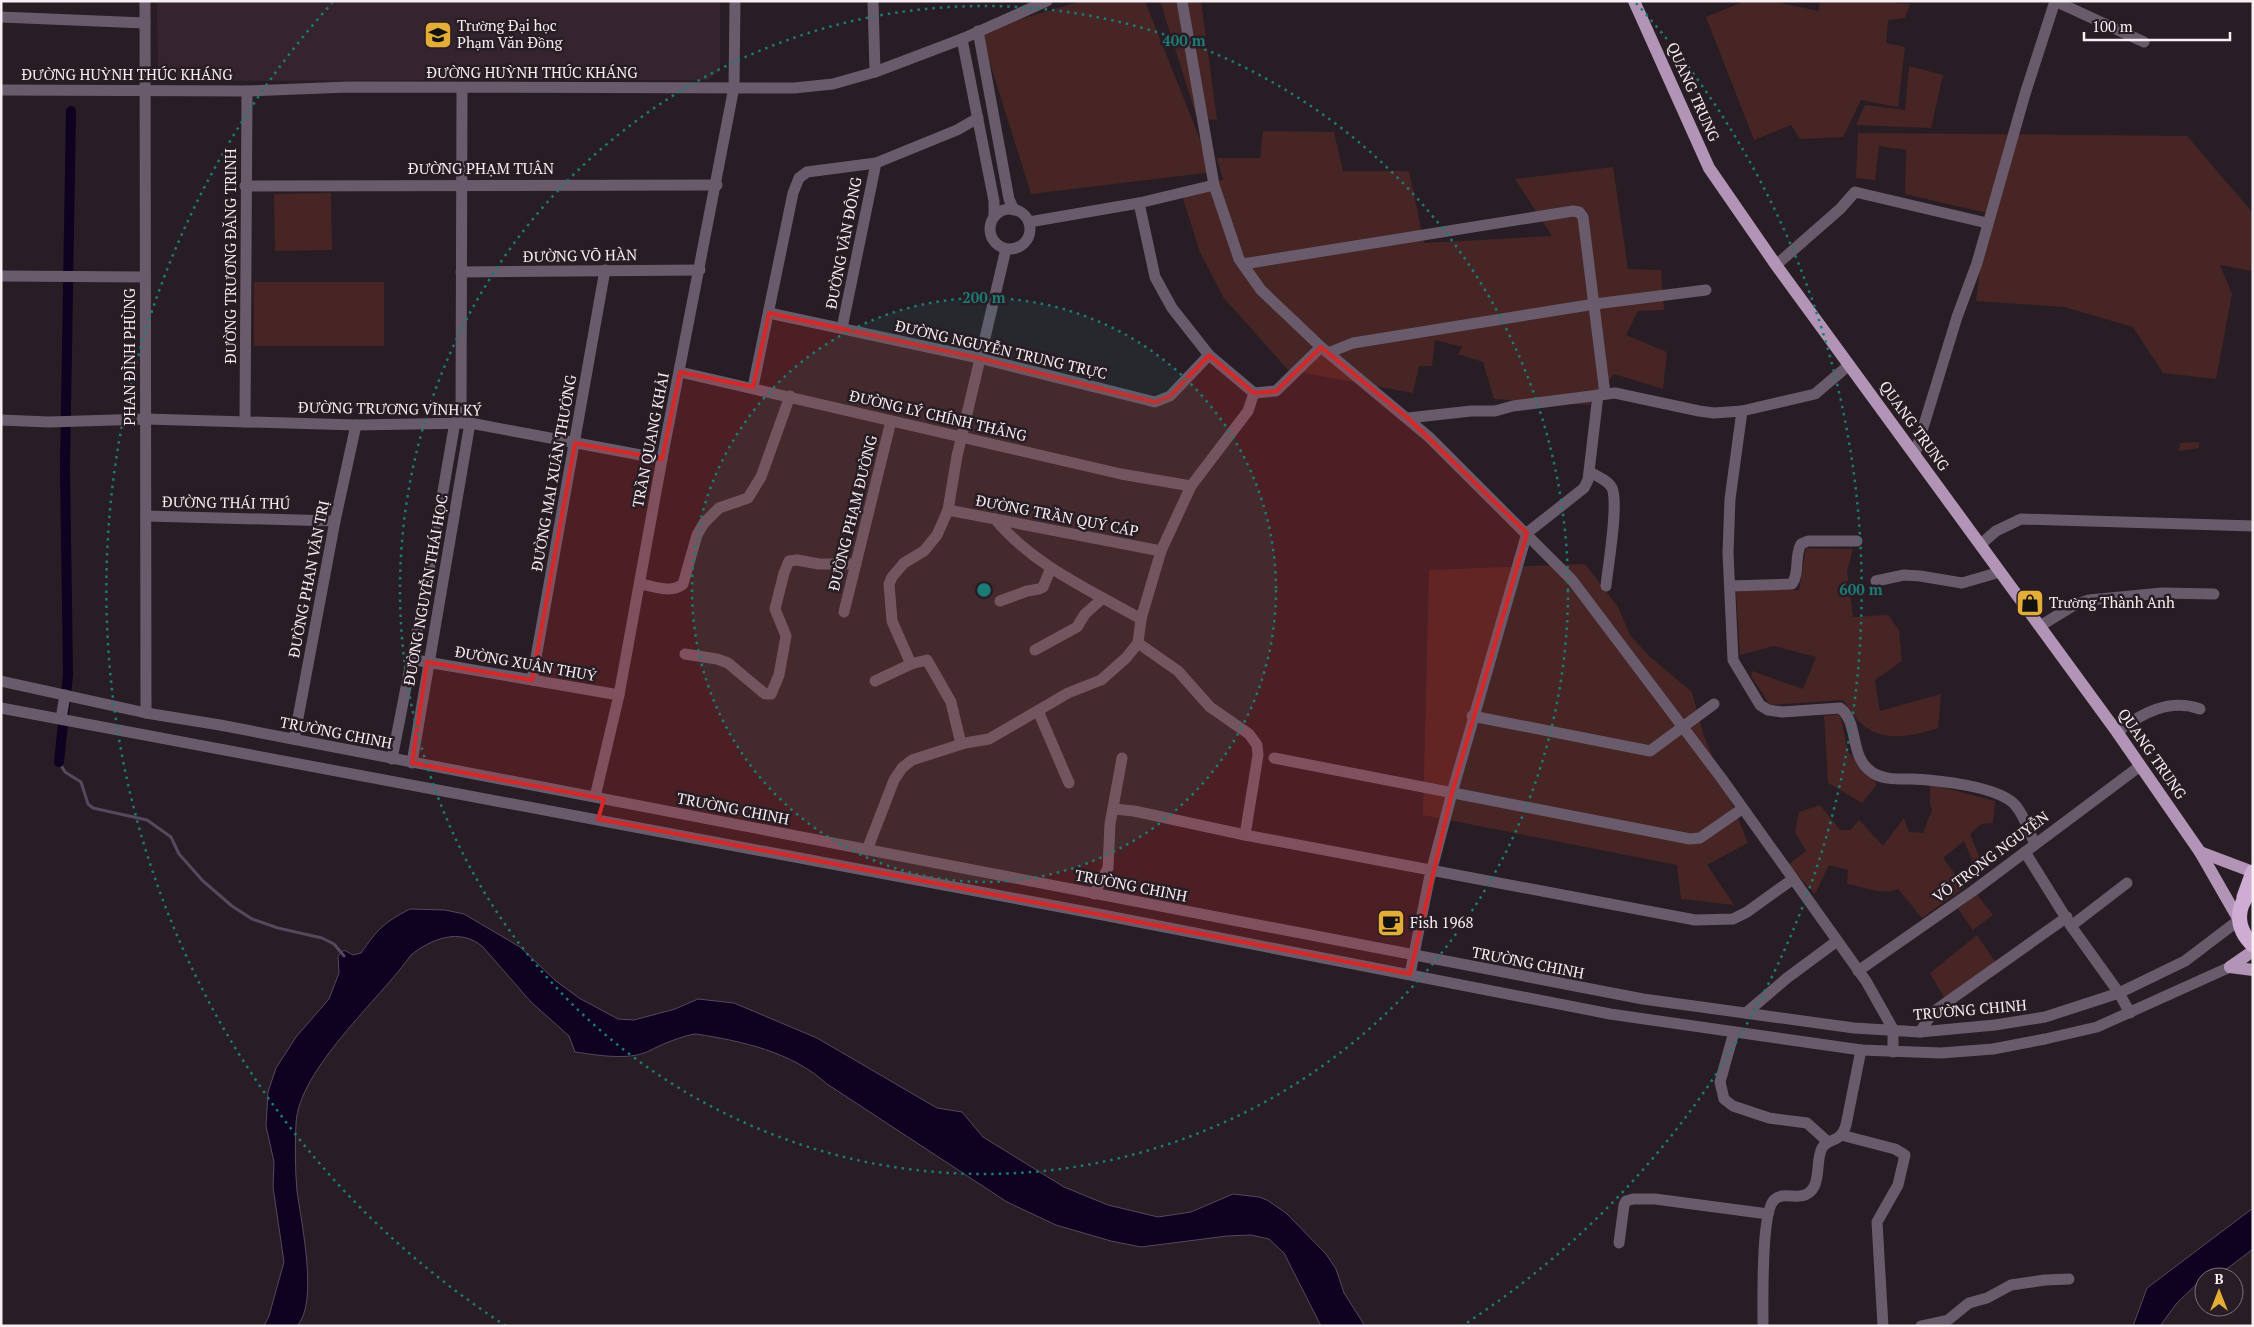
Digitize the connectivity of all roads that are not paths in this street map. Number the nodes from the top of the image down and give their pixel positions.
1 (145, 1) edge
2 (736, 1) edge
3 (873, 1) edge
4 (1046, 1) edge
5 (1182, 1) edge
6 (1634, 1) edge
7 (2055, 1) edge
8 (1, 17) edge
9 (145, 23) junction
10 (978, 31) junction
11 (962, 39) junction
12 (2144, 42) dead end
13 (875, 72) junction
14 (734, 87) junction
15 (462, 88) junction
16 (1, 90) edge
17 (145, 90) junction
18 (247, 91) junction
19 (978, 118) junction
20 (876, 163) junction
21 (462, 184) junction
22 (717, 185) junction
23 (1214, 185) junction
24 (245, 186) junction
25 (1139, 203) junction
26 (1014, 210) junction
27 (994, 217) junction
28 (1029, 222) junction
29 (1987, 223) junction
30 (1006, 249) junction
31 (1243, 264) junction
32 (1776, 265) junction
33 (606, 270) junction
34 (700, 270) junction
35 (461, 272) junction
36 (1, 276) edge
37 (145, 277) junction
38 (1706, 290) dead end
39 (1595, 304) junction
40 (769, 313) junction
41 (842, 328) junction
42 (1324, 350) junction
43 (1209, 355) junction
44 (980, 358) junction
45 (1849, 365) junction
46 (680, 372) junction
47 (753, 387) junction
48 (1254, 393) junction
49 (1602, 395) junction
50 (790, 396) junction
51 (1742, 411) junction
52 (1408, 418) junction
53 (146, 419) junction
54 (1, 420) edge
55 (891, 421) junction
56 (245, 422) junction
57 (462, 422) junction
58 (356, 425) junction
59 (962, 437) junction
60 (575, 443) junction
61 (1915, 454) junction
62 (662, 459) junction
63 (1590, 472) junction
64 (1191, 486) junction
65 (948, 510) junction
66 (146, 516) junction
67 (995, 519) junction
68 (335, 521) junction
69 (2253, 526) edge
70 (1527, 533) junction
71 (1857, 541) dead end
72 (1981, 544) junction
73 (1161, 551) junction
74 (856, 564) junction
75 (1051, 568) junction
76 (2000, 572) junction
77 (1876, 581) dead end
78 (640, 584) junction
79 (1606, 586) dead end
80 (1730, 586) junction
81 (2214, 594) dead end
82 (1103, 598) junction
83 (1000, 601) dead end
84 (844, 612) dead end
85 (1141, 619) junction
86 (2040, 626) junction
87 (1138, 643) junction
88 (1035, 650) dead end
89 (684, 654) dead end
90 (412, 659) junction
91 (427, 662) junction
92 (911, 664) junction
93 (1, 676) edge
94 (532, 680) junction
95 (1, 681) edge
96 (875, 681) dead end
97 (65, 695) junction
98 (619, 695) junction
99 (1714, 704) dead end
100 (1, 708) edge
101 (2200, 709) dead end
102 (1038, 711) junction
103 (146, 713) junction
104 (1472, 716) junction
105 (61, 719) junction
106 (1682, 728) junction
107 (2117, 732) junction
108 (294, 739) junction
109 (961, 744) junction
110 (1122, 758) dead end
111 (1274, 758) dead end
112 (392, 759) junction
113 (412, 763) junction
114 (2140, 766) junction
115 (1069, 783) dead end
116 (1452, 793) junction
117 (599, 798) junction
118 (1114, 809) junction
119 (1742, 809) junction
120 (598, 819) junction
121 (1245, 835) junction
122 (2035, 844) junction
123 (867, 850) junction
124 (2025, 852) junction
125 (2200, 852) junction
126 (1432, 869) junction
127 (2253, 872) edge
128 (1793, 879) junction
129 (2127, 883) dead end
130 (1097, 894) junction
131 (2248, 894) edge
132 (1098, 914) junction
133 (2239, 920) junction
134 (2069, 921) junction
135 (1837, 941) junction
136 (2253, 945) edge
137 (2253, 951) edge
138 (1413, 956) junction
139 (2230, 968) junction
140 (2253, 970) edge
141 (1858, 971) junction
142 (1410, 974) junction
143 (2119, 993) junction
144 (1746, 1013) junction
145 (2130, 1013) junction
146 (1893, 1029) junction
147 (1734, 1032) junction
148 (1920, 1032) junction
149 (1861, 1050) junction
150 (1893, 1052) junction
151 (1841, 1135) junction
152 (1828, 1142) junction
153 (1768, 1214) junction
154 (1619, 1243) dead end
155 (2069, 1279) dead end
156 (1763, 1326) edge
157 (1883, 1326) edge
158 (1921, 1326) edge

1 - 9 street, PHAN ĐÌNH PHÙNG
2 - 14 street, TRẦN QUANG KHẢI
3 - 13 street
4 - 10 street, ĐƯỜNG HUỲNH THÚC KHÁNG
5 - 23 street
6 - 32 main road, QUANG TRUNG
7 - 12 street
7 - 29 street
8 - 9 street
9 - 17 street, PHAN ĐÌNH PHÙNG
10 - 11 street, ĐƯỜNG HUỲNH THÚC KHÁNG
10 - 26 street
11 - 13 street, ĐƯỜNG HUỲNH THÚC KHÁNG
11 - 19 street
13 - 14 street, ĐƯỜNG HUỲNH THÚC KHÁNG
14 - 15 street, ĐƯỜNG HUỲNH THÚC KHÁNG
14 - 22 street, TRẦN QUANG KHẢI
15 - 18 street, ĐƯỜNG HUỲNH THÚC KHÁNG
15 - 21 street, ĐƯỜNG NGUYỄN THÁI HỌC
16 - 17 street, ĐƯỜNG HUỲNH THÚC KHÁNG
17 - 18 street, ĐƯỜNG HUỲNH THÚC KHÁNG
17 - 37 street, PHAN ĐÌNH PHÙNG
18 - 24 street, ĐƯỜNG TRƯƠNG ĐĂNG TRINH
19 - 20 street
19 - 27 street
20 - 40 street
20 - 41 street, ĐƯỜNG VÂN ĐÔNG
21 - 22 street, ĐƯỜNG PHẠM TUÂN
21 - 24 street, ĐƯỜNG PHẠM TUÂN
21 - 35 street, ĐƯỜNG NGUYỄN THÁI HỌC
22 - 34 street, TRẦN QUANG KHẢI
23 - 25 street
23 - 31 street
24 - 56 street, ĐƯỜNG TRƯƠNG ĐĂNG TRINH
25 - 28 street
25 - 43 street
26 - 27 street
26 - 28 street
27 - 30 street
28 - 30 street
29 - 32 street
29 - 61 street
30 - 44 street
31 - 39 street
31 - 42 street
32 - 45 main road, QUANG TRUNG
33 - 34 street, ĐƯỜNG VÕ HÀN
33 - 35 street, ĐƯỜNG VÕ HÀN
33 - 60 street, ĐƯỜNG MAI XUÂN THƯỞNG
34 - 46 street, TRẦN QUANG KHẢI
35 - 57 street, ĐƯỜNG NGUYỄN THÁI HỌC
36 - 37 street
37 - 53 street, PHAN ĐÌNH PHÙNG
38 - 39 street
39 - 42 street
39 - 49 street
40 - 41 street, ĐƯỜNG NGUYỄN TRUNG TRỰC
40 - 47 street
41 - 44 street, ĐƯỜNG NGUYỄN TRUNG TRỰC
42 - 48 street
42 - 52 street
43 - 44 street, ĐƯỜNG NGUYỄN TRUNG TRỰC
43 - 48 street
44 - 59 street
45 - 51 street
45 - 61 main road, QUANG TRUNG
46 - 47 street, ĐƯỜNG LÝ CHÍNH THẮNG
46 - 62 street, TRẦN QUANG KHẢI
47 - 50 street, ĐƯỜNG LÝ CHÍNH THẮNG
48 - 64 street
49 - 51 street
49 - 52 street
49 - 63 street
50 - 55 street, ĐƯỜNG LÝ CHÍNH THẮNG
50 - 78 street
51 - 80 street
52 - 70 street
53 - 54 street, ĐƯỜNG TRƯƠNG VĨNH KÝ
53 - 56 street, ĐƯỜNG TRƯƠNG VĨNH KÝ
53 - 66 street, PHAN ĐÌNH PHÙNG
55 - 59 street, ĐƯỜNG LÝ CHÍNH THẮNG
55 - 74 street, ĐƯỜNG PHẠM ĐƯỜNG
56 - 58 street, ĐƯỜNG TRƯƠNG VĨNH KÝ
57 - 58 street, ĐƯỜNG TRƯƠNG VĨNH KÝ
57 - 60 street, ĐƯỜNG TRƯƠNG VĨNH KÝ
57 - 90 street, ĐƯỜNG NGUYỄN THÁI HỌC
57 - 91 street, ĐƯỜNG NGUYỄN THÁI HỌC
58 - 68 street, ĐƯỜNG PHAN VĂN TRỊ
59 - 64 street, ĐƯỜNG LÝ CHÍNH THẮNG
59 - 65 street
60 - 62 street, ĐƯỜNG TRƯƠNG VĨNH KÝ
60 - 94 street, ĐƯỜNG MAI XUÂN THƯỞNG
61 - 72 main road, QUANG TRUNG
62 - 78 street, TRẦN QUANG KHẢI
63 - 70 street
63 - 79 street
64 - 73 street
65 - 67 street, ĐƯỜNG TRẦN QUÝ CÁP
65 - 92 street
66 - 68 street, ĐƯỜNG THÁI THÚ
66 - 103 street, PHAN ĐÌNH PHÙNG
67 - 73 street, ĐƯỜNG TRẦN QUÝ CÁP
67 - 75 street
68 - 108 street, ĐƯỜNG PHAN VĂN TRỊ
69 - 72 street
70 - 104 street
70 - 106 street
71 - 80 street
72 - 76 main road, QUANG TRUNG
73 - 85 street
74 - 84 street, ĐƯỜNG PHẠM ĐƯỜNG
74 - 89 street
75 - 82 street
75 - 83 street
76 - 77 street
76 - 86 main road, QUANG TRUNG
78 - 98 street, TRẦN QUANG KHẢI
80 - 122 street
81 - 86 street
82 - 85 street
82 - 88 street
85 - 87 street
86 - 107 main road, QUANG TRUNG
87 - 102 street
87 - 121 street
90 - 91 street, ĐƯỜNG XUÂN THUỶ
90 - 112 street, ĐƯỜNG NGUYỄN THÁI HỌC
91 - 94 street, ĐƯỜNG XUÂN THUỶ
91 - 113 street, ĐƯỜNG NGUYỄN THÁI HỌC
92 - 96 street
92 - 109 street
93 - 95 street
94 - 98 street, ĐƯỜNG XUÂN THUỶ
95 - 97 street, TRƯỜNG CHINH
97 - 103 street, TRƯỜNG CHINH
97 - 105 street
98 - 117 street, TRẦN QUANG KHẢI
99 - 106 street
100 - 105 street
101 - 107 street
102 - 109 street
102 - 115 street
103 - 108 street, TRƯỜNG CHINH
104 - 106 street
104 - 116 street
105 - 120 street
106 - 119 street
107 - 114 main road, QUANG TRUNG
108 - 112 street, TRƯỜNG CHINH
109 - 123 street
110 - 118 street
111 - 116 street
112 - 113 street, TRƯỜNG CHINH
113 - 117 street, TRƯỜNG CHINH
114 - 122 street, VÕ TRỌNG NGUYỄN
114 - 125 main road, QUANG TRUNG
116 - 119 street
116 - 126 street
117 - 120 street, TRẦN QUANG KHẢI
117 - 123 street, TRƯỜNG CHINH
118 - 121 street
118 - 130 street
119 - 128 street
120 - 132 street
121 - 126 street
122 - 124 street, VÕ TRỌNG NGUYỄN
123 - 130 street, TRƯỜNG CHINH
124 - 134 street
124 - 141 street, VÕ TRỌNG NGUYỄN
125 - 127 main road
125 - 133 main road, QUANG TRUNG
126 - 128 street
126 - 138 street
127 - 131 highway
128 - 135 street
129 - 134 street
130 - 132 street
130 - 138 street, TRƯỜNG CHINH
131 - 133 highway
132 - 142 street
133 - 136 highway
133 - 143 street, TRƯỜNG CHINH
134 - 143 street
134 - 148 street
135 - 141 street
135 - 144 street
137 - 139 main road
138 - 142 street
138 - 144 street, TRƯỜNG CHINH
139 - 140 main road
139 - 145 street
141 - 146 street
142 - 147 street
143 - 145 street
143 - 148 street, TRƯỜNG CHINH
144 - 146 street, TRƯỜNG CHINH
145 - 150 street
146 - 148 street, TRƯỜNG CHINH
146 - 150 street
147 - 149 street
147 - 152 street
149 - 150 street
149 - 151 street
151 - 152 street
151 - 157 street
152 - 153 street
153 - 154 street
153 - 156 street
155 - 158 street

